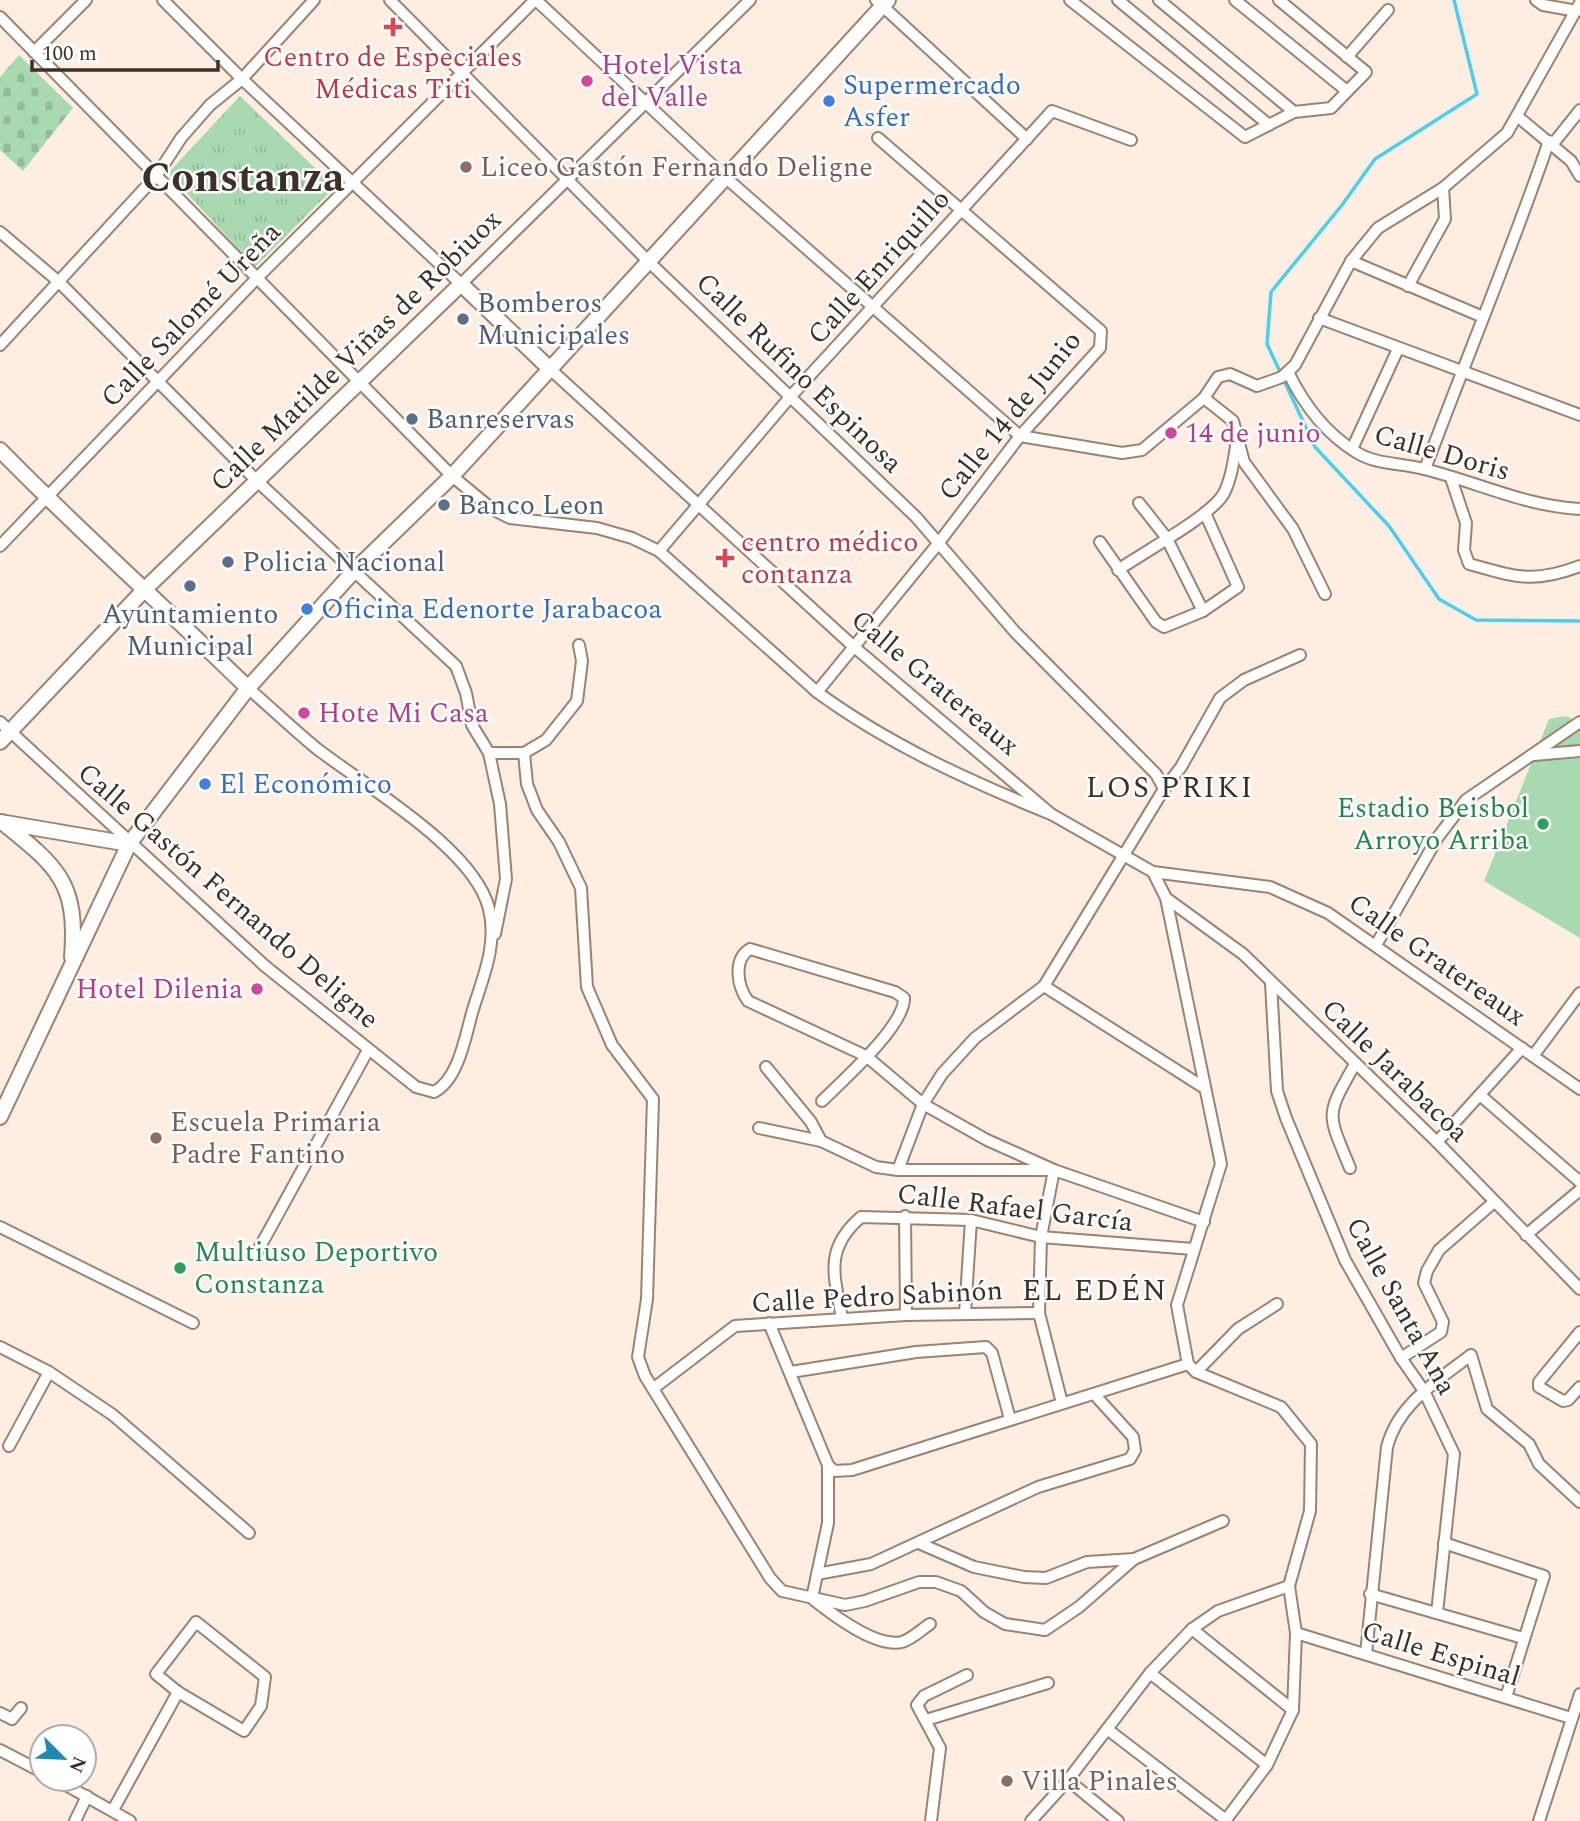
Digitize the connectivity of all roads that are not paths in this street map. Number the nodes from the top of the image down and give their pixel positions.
1 (86, 0) edge
2 (163, 0) edge
3 (314, 0) edge
4 (390, 0) edge
5 (536, 0) edge
6 (750, 0) edge
7 (1070, 0) edge
8 (1118, 0) edge
9 (1159, 0) edge
10 (1235, 0) edge
11 (1279, 0) edge
12 (1536, 0) edge
13 (882, 2) edge
14 (1578, 7) edge
15 (1388, 10) dead end
16 (0, 17) edge
17 (34, 52) junction
18 (1348, 57) junction
19 (463, 74) junction
20 (242, 79) junction
21 (1347, 91) junction
22 (646, 102) junction
23 (1580, 110) edge
24 (1294, 112) junction
25 (1517, 116) junction
26 (1269, 125) junction
27 (878, 138) dead end
28 (1027, 139) junction
29 (1131, 140) dead end
30 (1550, 143) junction
31 (157, 175) junction
32 (1580, 176) edge
33 (725, 177) junction
34 (567, 181) junction
35 (354, 182) junction
36 (1443, 188) junction
37 (963, 208) junction
38 (0, 232) edge
39 (648, 261) junction
40 (1351, 261) junction
41 (257, 278) junction
42 (59, 282) junction
43 (461, 284) junction
44 (1408, 286) junction
45 (875, 307) junction
46 (1483, 317) junction
47 (1319, 318) junction
48 (0, 345) edge
49 (1398, 349) junction
50 (550, 369) junction
51 (1288, 372) junction
52 (1461, 373) junction
53 (360, 381) junction
54 (156, 383) junction
55 (791, 396) junction
56 (1204, 397) junction
57 (1580, 415) edge
58 (1237, 434) junction
59 (1020, 436) junction
60 (1352, 449) junction
61 (0, 450) edge
62 (1425, 469) junction
63 (452, 476) junction
64 (1451, 478) junction
65 (257, 481) junction
66 (45, 497) junction
67 (1139, 503) dead end
68 (699, 506) junction
69 (1580, 509) edge
70 (1205, 513) junction
71 (1166, 537) junction
72 (1100, 542) dead end
73 (937, 545) junction
74 (0, 546) edge
75 (659, 551) junction
76 (1580, 566) edge
77 (1118, 570) junction
78 (353, 572) junction
79 (146, 588) junction
80 (1325, 594) dead end
81 (1203, 611) junction
82 (579, 646) dead end
83 (853, 646) junction
84 (1300, 655) dead end
85 (248, 688) junction
86 (817, 692) junction
87 (1580, 722) edge
88 (3, 732) edge
89 (1580, 751) edge
90 (489, 753) junction
91 (524, 753) junction
92 (1531, 755) junction
93 (1164, 789) junction
94 (1051, 814) junction
95 (1, 822) edge
96 (129, 844) junction
97 (1124, 856) junction
98 (1153, 872) junction
99 (1166, 898) junction
100 (1376, 945) junction
101 (492, 952) junction
102 (71, 969) junction
103 (1271, 983) junction
104 (1044, 986) junction
105 (1580, 993) edge
106 (1521, 1048) junction
107 (368, 1050) junction
108 (866, 1056) junction
109 (1533, 1056) junction
110 (1356, 1064) junction
111 (766, 1067) dead end
112 (1203, 1087) junction
113 (1580, 1089) edge
114 (1480, 1095) junction
115 (822, 1101) dead end
116 (923, 1104) junction
117 (0, 1117) edge
118 (759, 1128) dead end
119 (821, 1141) junction
120 (1437, 1142) junction
121 (1350, 1168) dead end
122 (898, 1170) junction
123 (1054, 1170) junction
124 (1580, 1182) edge
125 (1580, 1191) edge
126 (1494, 1202) junction
127 (905, 1216) junction
128 (971, 1220) junction
129 (1204, 1222) junction
130 (0, 1227) edge
131 (1526, 1235) junction
132 (1041, 1237) junction
133 (1193, 1249) junction
134 (255, 1256) dead end
135 (1580, 1289) edge
136 (1277, 1304) dead end
137 (965, 1313) junction
138 (1039, 1314) junction
139 (906, 1315) junction
140 (842, 1318) junction
141 (193, 1322) dead end
142 (769, 1323) junction
143 (1580, 1332) edge
144 (0, 1347) edge
145 (1401, 1358) junction
146 (1192, 1368) junction
147 (791, 1372) junction
148 (49, 1373) junction
149 (1580, 1387) edge
150 (654, 1388) junction
151 (1424, 1391) junction
152 (1094, 1394) junction
153 (1062, 1404) junction
154 (1010, 1419) junction
155 (9, 1446) dead end
156 (828, 1465) junction
157 (1580, 1502) edge
158 (1223, 1521) dead end
159 (248, 1533) dead end
160 (921, 1544) junction
161 (1444, 1544) junction
162 (1134, 1559) junction
163 (817, 1574) junction
164 (1289, 1586) junction
165 (1370, 1594) junction
166 (812, 1598) junction
167 (1437, 1614) junction
168 (930, 1624) dead end
169 (1192, 1629) junction
170 (1296, 1633) junction
171 (1523, 1638) junction
172 (1366, 1654) junction
173 (1150, 1673) junction
174 (967, 1675) dead end
175 (1048, 1684) dead end
176 (177, 1692) junction
177 (1580, 1694) edge
178 (1506, 1697) junction
179 (21, 1708) dead end
180 (1293, 1710) junction
181 (0, 1713) edge
182 (1571, 1718) junction
183 (926, 1720) junction
184 (1107, 1729) junction
185 (0, 1750) edge
186 (28, 1765) edge
187 (1267, 1765) junction
188 (1068, 1780) junction
189 (81, 1793) edge
190 (87, 1796) junction
191 (113, 1811) junction
192 (1225, 1820) edge
193 (75, 1821) edge
194 (130, 1821) edge
195 (931, 1821) edge
196 (1031, 1821) edge
197 (1118, 1821) edge
198 (1539, 1821) edge

1 - 17 street
2 - 20 street, Calle Gratereaux
3 - 20 street
4 - 19 street, Calle Rufino Espinosa
5 - 19 street, Calle Salomé Ureña
5 - 22 street
6 - 22 street, Calle Matilde Viñas de Robiuox
7 - 26 street
8 - 26 street
9 - 24 street
10 - 21 street
11 - 18 street
12 - 14 street
13 - 28 street
13 - 33 main road
14 - 25 street
15 - 18 street
16 - 17 street
17 - 31 street
18 - 21 street
19 - 34 street, Calle Rufino Espinosa
19 - 35 street, Calle Salomé Ureña
20 - 31 street
20 - 35 street, Calle Gratereaux
21 - 24 street
22 - 33 street
22 - 34 street, Calle Matilde Viñas de Robiuox
23 - 30 street
24 - 26 street
25 - 30 street
25 - 36 street
27 - 37 street, Calle 14 de Junio
28 - 29 street, Calle Enriquillo
28 - 37 street, Calle Enriquillo
30 - 32 street
30 - 46 street
31 - 41 street
31 - 42 street
33 - 39 main road
33 - 45 street
34 - 39 street, Calle Rufino Espinosa
34 - 43 street, Calle Matilde Viñas de Robiuox
35 - 41 street, Calle Salomé Ureña
35 - 43 street, Calle Gratereaux
36 - 40 street
36 - 44 street
37 - 45 street, Calle Enriquillo
37 - 59 street, Calle 14 de Junio
38 - 42 street
39 - 50 main road
39 - 55 street, Calle Rufino Espinosa
40 - 44 street
40 - 47 street
41 - 53 street
41 - 54 street, Calle Salomé Ureña
42 - 48 street
42 - 54 street
43 - 50 main road, Calle Gratereaux
43 - 53 main road, Calle Matilde Viñas de Robiuox
44 - 46 street
45 - 55 street, Calle Enriquillo
45 - 59 street
46 - 52 street
47 - 49 street
47 - 51 street
49 - 52 street
49 - 60 street
50 - 63 main road
50 - 68 street, Calle Gratereaux
51 - 56 street
51 - 60 street, Calle Doris
52 - 57 street
52 - 62 street
53 - 63 street
53 - 65 main road, Calle Matilde Viñas de Robiuox
54 - 65 street
54 - 66 street, Calle Salomé Ureña
55 - 68 street, Calle Enriquillo
55 - 73 street, Calle Rufino Espinosa
56 - 58 street
56 - 59 street
58 - 70 street
58 - 80 street
59 - 73 street, Calle 14 de Junio
60 - 62 street, Calle Doris
61 - 66 main road
62 - 64 street, Calle Doris
63 - 75 street
63 - 78 main road
64 - 69 street, Calle Doris
64 - 76 street
65 - 78 street
65 - 79 main road, Calle Matilde Viñas de Robiuox
66 - 74 street, Calle Salomé Ureña
66 - 79 main road
67 - 71 street
68 - 75 street, Calle Enriquillo
68 - 83 street, Calle Gratereaux
70 - 71 street
70 - 81 street
71 - 77 street
71 - 81 street
72 - 77 street
73 - 83 street, Calle 14 de Junio
73 - 93 street, Calle Rufino Espinosa
75 - 86 street
77 - 81 street
78 - 85 main road
78 - 90 street
79 - 85 main road
79 - 88 main road, Calle Matilde Viñas de Robiuox
82 - 91 street
83 - 86 street, Calle 14 de Junio
83 - 94 street, Calle Gratereaux
84 - 93 street
85 - 96 main road
85 - 101 street
86 - 94 street
87 - 92 street
88 - 96 street, Calle Gastón Fernando Deligne
89 - 92 street
90 - 91 street
90 - 101 street
91 - 150 street
92 - 100 street
93 - 97 street
94 - 97 street, Calle Gratereaux
95 - 96 main road
95 - 102 main road
96 - 102 main road
96 - 107 street, Calle Gastón Fernando Deligne
97 - 98 street, Calle Gratereaux
97 - 104 street
98 - 99 street
98 - 100 street, Calle Gratereaux
99 - 103 street, Calle Jarabacoa
99 - 112 street
100 - 106 street, Calle Gratereaux
101 - 107 street, Calle Gastón Fernando Deligne
102 - 117 main road
103 - 110 street, Calle Jarabacoa
103 - 145 street, Calle Santa Ana
104 - 112 street
104 - 116 street
105 - 109 street
106 - 109 street, Calle Gratereaux
106 - 114 street
107 - 134 street
108 - 108 street
108 - 115 street
108 - 116 street
109 - 113 street, Calle Gratereaux
110 - 120 street, Calle Jarabacoa
110 - 121 street
111 - 119 street
112 - 129 street
114 - 120 street
114 - 124 street
116 - 122 street
116 - 123 street
118 - 119 street
119 - 122 street
120 - 126 street, Calle Jarabacoa
122 - 123 street
123 - 129 street
123 - 132 street
125 - 131 street
126 - 131 street, Calle Jarabacoa
126 - 145 street
127 - 128 street, Calle Rafael García
127 - 139 street
127 - 140 street, Calle Rafael García
128 - 132 street, Calle Rafael García
128 - 137 street
129 - 133 street
130 - 141 street
131 - 135 street, Calle Jarabacoa
132 - 133 street, Calle Rafael García
132 - 138 street
133 - 146 street
136 - 146 street
137 - 138 street, Calle Pedro Sabinón
137 - 139 street, Calle Pedro Sabinón
138 - 153 street
139 - 140 street, Calle Pedro Sabinón
140 - 142 street, Calle Pedro Sabinón
142 - 147 street
142 - 150 street, Calle Pedro Sabinón
143 - 149 street
144 - 148 street
145 - 151 street, Calle Santa Ana
146 - 152 street
146 - 164 street
147 - 154 street
147 - 156 street
148 - 155 street
148 - 159 street
150 - 166 street
151 - 157 street
151 - 161 street, Calle Santa Ana
151 - 165 street
152 - 153 street
152 - 160 street
153 - 154 street
154 - 156 street
156 - 163 street
158 - 162 street
160 - 162 street
160 - 163 street
161 - 167 street, Calle Santa Ana
161 - 171 street
162 - 166 street
163 - 166 street
164 - 169 street
164 - 170 street
165 - 167 street
165 - 172 street
166 - 168 street
167 - 171 street
169 - 173 street
169 - 180 street
170 - 172 street, Calle Espinal
170 - 180 street
171 - 178 street
172 - 178 street, Calle Espinal
173 - 184 street
173 - 187 street
174 - 183 street
175 - 183 street
176 - 176 street
176 - 191 street
177 - 182 street
178 - 182 street, Calle Espinal
179 - 181 street
180 - 187 street
182 - 198 street
183 - 195 street
184 - 188 street
184 - 192 street
185 - 186 street
187 - 192 street
188 - 196 street
188 - 197 street
189 - 190 street
190 - 191 street
190 - 193 street
191 - 194 street

